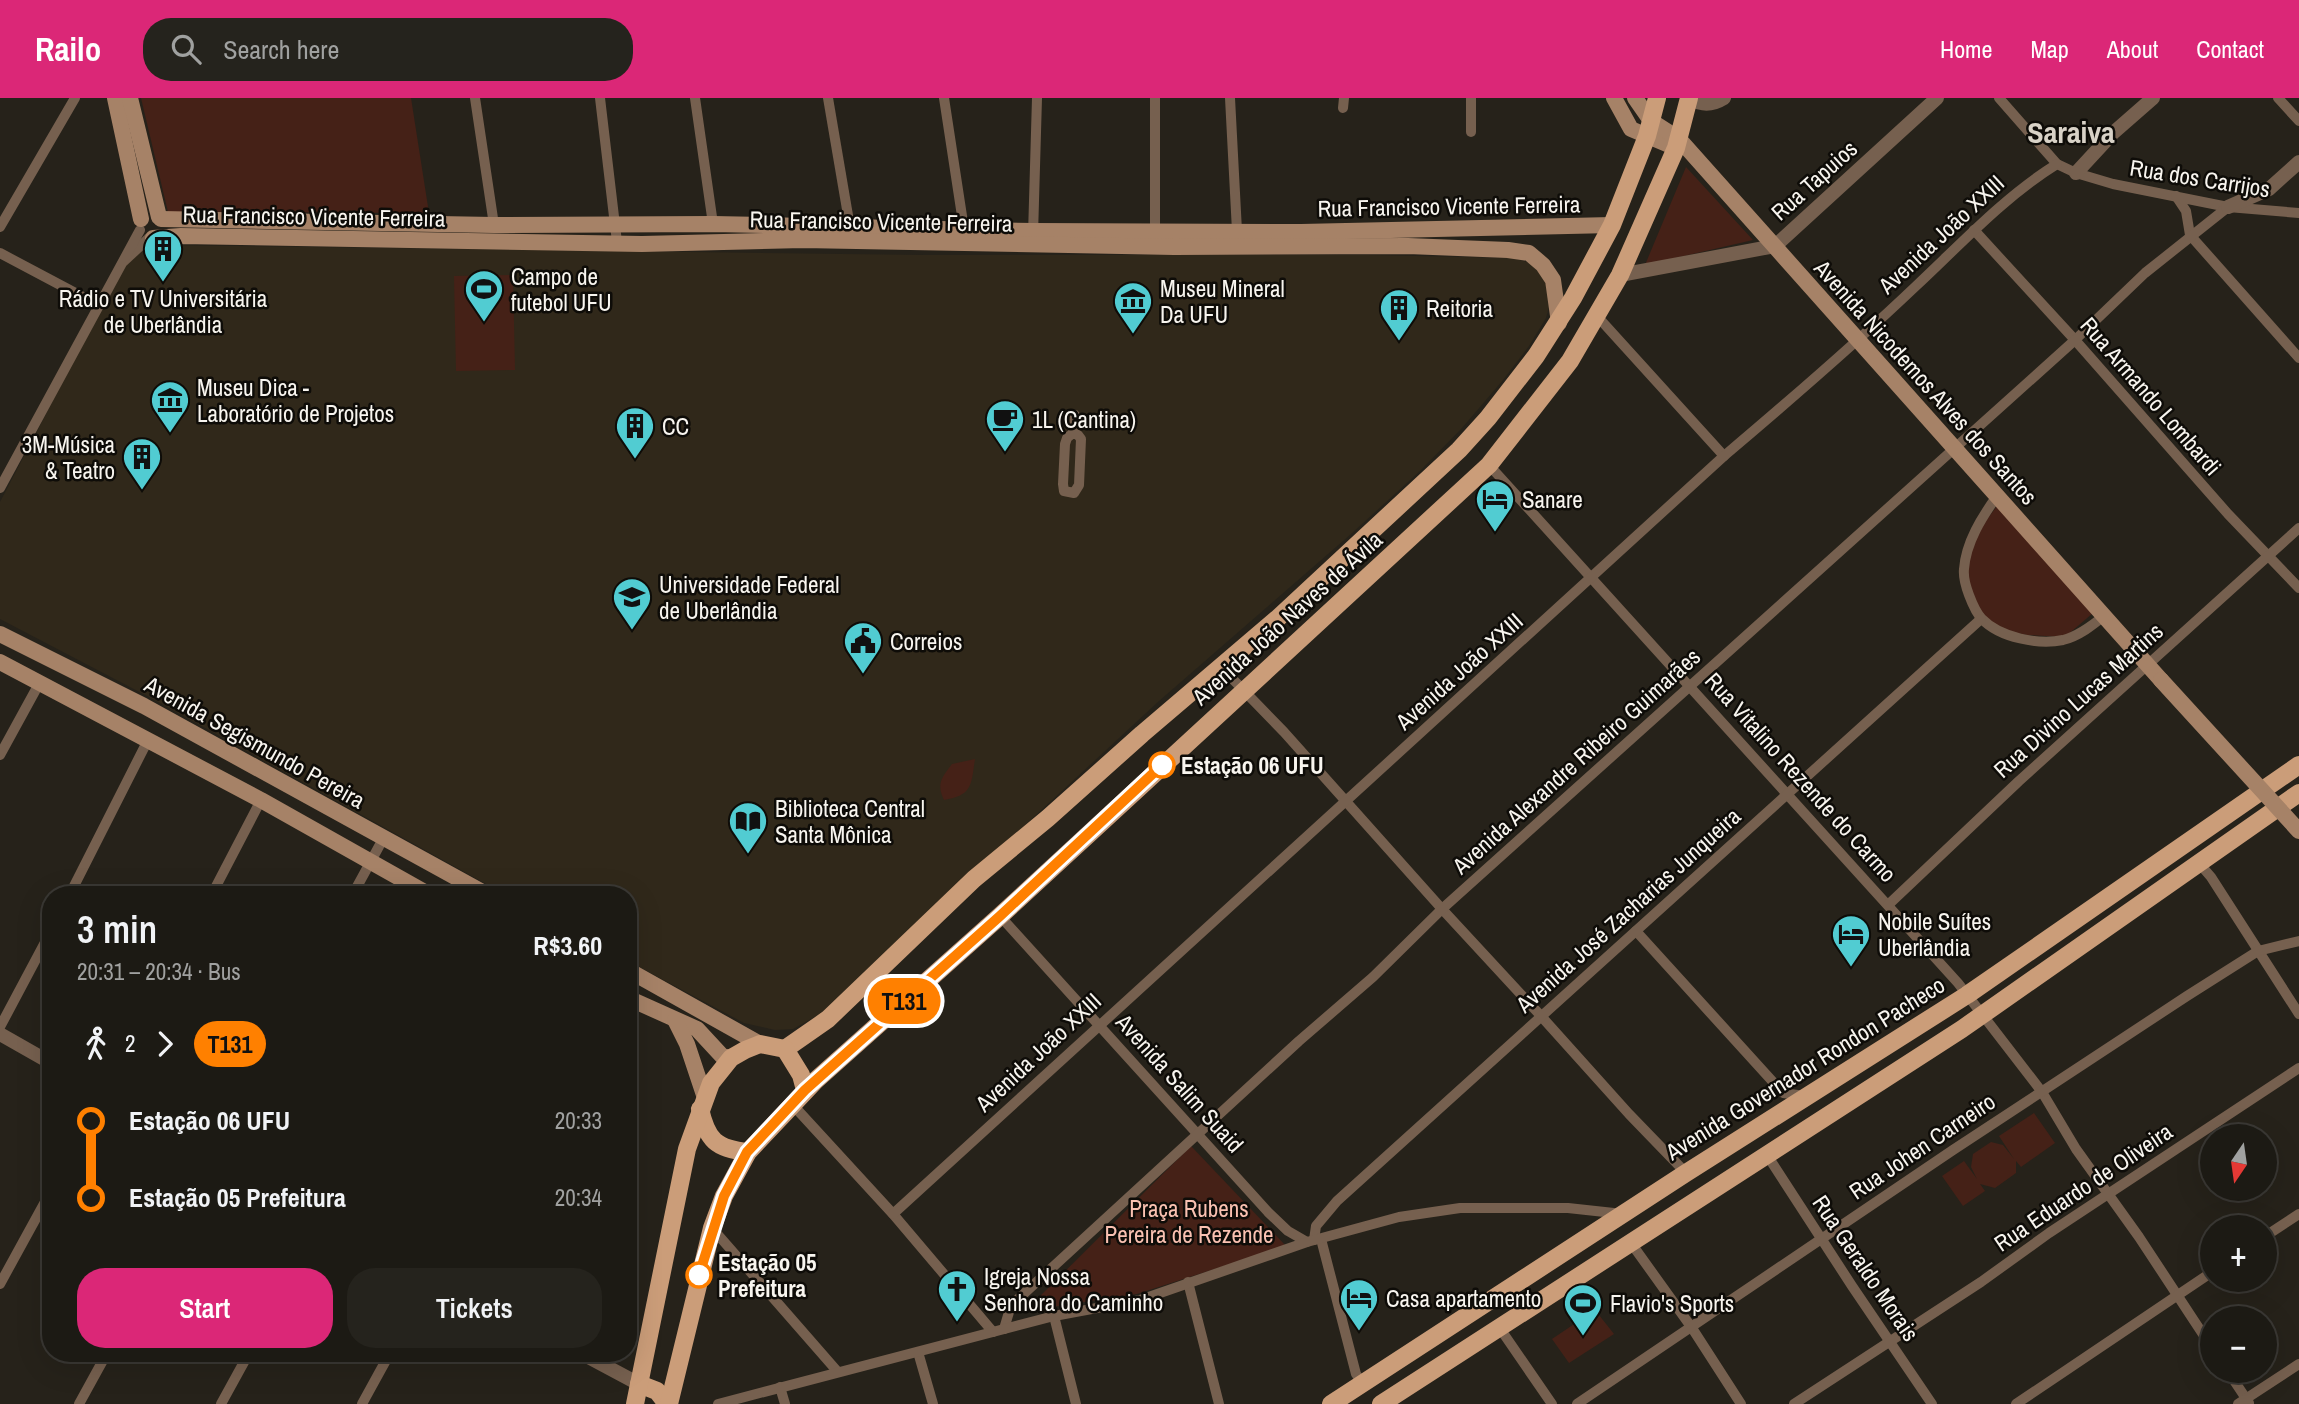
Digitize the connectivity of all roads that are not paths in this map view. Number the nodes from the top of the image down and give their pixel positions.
1 (75, 98) edge
2 (115, 98) edge
3 (130, 98) edge
4 (475, 98) edge
5 (600, 98) edge
6 (695, 98) edge
7 (828, 98) edge
8 (944, 98) edge
9 (1037, 98) edge
10 (1155, 98) edge
11 (1230, 98) edge
12 (1471, 98) edge
13 (1614, 98) edge
14 (1635, 98) edge
15 (1657, 98) edge
16 (1724, 98) edge
17 (1937, 98) edge
18 (1998, 98) edge
19 (2153, 98) edge
20 (2277, 98) edge
21 (1689, 99) edge
22 (2299, 121) edge
23 (1649, 128) junction
24 (1471, 132) dead end
25 (1678, 143) junction
26 (2299, 162) edge
27 (2057, 164) junction
28 (2076, 173) junction
29 (2176, 196) junction
30 (2228, 207) junction
31 (2299, 213) edge
32 (160, 218) junction
33 (614, 224) junction
34 (712, 224) junction
35 (494, 225) junction
36 (1612, 225) junction
37 (0, 227) edge
38 (850, 227) junction
39 (964, 229) junction
40 (1974, 230) junction
41 (146, 231) junction
42 (1155, 231) junction
43 (1237, 231) junction
44 (2190, 235) junction
45 (1033, 238) junction
46 (1375, 238) junction
47 (617, 242) junction
48 (1775, 246) junction
49 (0, 253) edge
50 (1620, 275) junction
51 (98, 306) junction
52 (1597, 316) junction
53 (1559, 323) junction
54 (2074, 340) junction
55 (1857, 341) junction
56 (2299, 358) edge
57 (1075, 415) dead end
58 (1073, 433) junction
59 (1954, 446) junction
60 (1724, 456) junction
61 (1489, 465) junction
62 (0, 488) edge
63 (1997, 496) junction
64 (2299, 528) edge
65 (2268, 557) junction
66 (1592, 578) junction
67 (2299, 588) edge
68 (2105, 615) junction
69 (1982, 619) junction
70 (1262, 631) junction
71 (0, 634) edge
72 (1276, 660) junction
73 (0, 662) edge
74 (2149, 664) junction
75 (1220, 666) junction
76 (40, 682) junction
77 (1691, 686) junction
78 (1245, 691) junction
79 (148, 740) junction
80 (0, 755) edge
81 (2299, 765) edge
82 (1787, 794) junction
83 (2297, 798) edge
84 (261, 800) junction
85 (1347, 800) junction
86 (2299, 831) edge
87 (383, 839) junction
88 (370, 862) junction
89 (2198, 862) junction
90 (74, 886) edge
91 (216, 886) edge
92 (357, 886) edge
93 (414, 886) edge
94 (471, 886) edge
95 (1888, 905) junction
96 (1442, 909) junction
97 (1000, 916) junction
98 (1636, 931) junction
99 (2299, 942) edge
100 (42, 948) edge
101 (2258, 951) junction
102 (637, 975) edge
103 (1967, 995) junction
104 (637, 1002) edge
105 (2299, 1014) edge
106 (1983, 1015) junction
107 (1541, 1016) junction
108 (675, 1020) junction
109 (1099, 1024) junction
110 (0, 1027) edge
111 (0, 1034) edge
112 (760, 1044) junction
113 (785, 1049) junction
114 (42, 1058) edge
115 (731, 1058) junction
116 (2299, 1068) edge
117 (805, 1090) junction
118 (2042, 1093) junction
119 (1808, 1096) junction
120 (703, 1103) junction
121 (792, 1104) junction
122 (1199, 1132) junction
123 (747, 1152) junction
124 (1767, 1155) junction
125 (1686, 1172) junction
126 (2110, 1194) junction
127 (42, 1207) edge
128 (893, 1214) junction
129 (1623, 1214) junction
130 (2299, 1214) edge
131 (712, 1228) junction
132 (2277, 1228) edge
133 (1314, 1240) junction
134 (1821, 1240) junction
135 (1631, 1243) junction
136 (2200, 1280) edge
137 (1188, 1282) junction
138 (0, 1284) edge
139 (2178, 1296) junction
140 (1054, 1316) junction
141 (1499, 1326) junction
142 (1692, 1328) junction
143 (2200, 1330) edge
144 (998, 1331) junction
145 (1891, 1341) junction
146 (918, 1352) junction
147 (102, 1362) edge
148 (244, 1362) edge
149 (385, 1362) edge
150 (598, 1362) edge
151 (2299, 1364) edge
152 (837, 1371) junction
153 (2234, 1383) edge
154 (639, 1384) junction
155 (1363, 1384) junction
156 (780, 1387) junction
157 (2245, 1402) edge
158 (79, 1404) edge
159 (222, 1404) edge
160 (362, 1404) edge
161 (635, 1404) edge
162 (668, 1404) edge
163 (718, 1404) edge
164 (785, 1404) edge
165 (933, 1404) edge
166 (1076, 1404) edge
167 (1219, 1404) edge
168 (1331, 1404) edge
169 (1381, 1404) edge
170 (1552, 1404) edge
171 (1577, 1404) edge
172 (1741, 1404) edge
173 (1794, 1404) edge
174 (1933, 1404) edge
175 (2016, 1404) edge

1 - 37 street
2 - 41 main road
3 - 32 main road
4 - 35 street
5 - 33 street
6 - 34 street
7 - 38 street
8 - 39 street
9 - 45 street
10 - 42 street
11 - 43 street
12 - 24 street
13 - 23 main road
14 - 23 main road
15 - 23 main road, Avenida João Naves de Ávila
16 - 21 street
17 - 48 street, Rua Tapuios
18 - 27 street
19 - 28 street
20 - 22 street
21 - 25 main road, Avenida João Naves de Ávila
23 - 25 main road
23 - 36 main road, Avenida João Naves de Ávila
25 - 48 main road, Avenida Nicodemos Alves dos Santos
25 - 50 main road, Avenida João Naves de Ávila
26 - 30 street
27 - 28 street, Rua dos Carrijos
27 - 40 street, Avenida João XXIII
28 - 29 street, Rua dos Carrijos
29 - 30 street, Rua dos Carrijos
29 - 44 street
30 - 31 street, Rua dos Carrijos
30 - 44 street, Avenida Alexandre Ribeiro Guimarães
32 - 35 main road, Rua Francisco Vicente Ferreira
32 - 41 main road
33 - 34 main road, Rua Francisco Vicente Ferreira
33 - 35 main road, Rua Francisco Vicente Ferreira
33 - 47 street
34 - 38 main road, Rua Francisco Vicente Ferreira
36 - 46 main road, Rua Francisco Vicente Ferreira
36 - 53 main road, Avenida João Naves de Ávila
38 - 39 main road, Rua Francisco Vicente Ferreira
39 - 45 main road, Rua Francisco Vicente Ferreira
40 - 54 street, Rua Armando Lombardi
40 - 55 street, Avenida João XXIII
41 - 47 main road, Rua Francisco Vicente Ferreira
41 - 51 street
42 - 43 main road, Rua Francisco Vicente Ferreira
42 - 45 main road, Rua Francisco Vicente Ferreira
43 - 46 main road, Rua Francisco Vicente Ferreira
44 - 54 street, Avenida Alexandre Ribeiro Guimarães
44 - 56 street
45 - 46 main road, Rua Francisco Vicente Ferreira
45 - 47 main road, Rua Francisco Vicente Ferreira
46 - 53 main road, Rua Francisco Vicente Ferreira
48 - 50 street, Rua Tapuios
48 - 55 main road, Avenida Nicodemos Alves dos Santos
49 - 51 street
50 - 52 main road, Avenida João Naves de Ávila
51 - 62 street
52 - 60 street
52 - 61 main road, Avenida João Naves de Ávila
53 - 70 main road, Avenida João Naves de Ávila
54 - 59 street, Avenida Alexandre Ribeiro Guimarães
54 - 65 street, Rua Armando Lombardi
55 - 59 main road, Avenida Nicodemos Alves dos Santos
55 - 60 street, Avenida João XXIII
57 - 58 street
58 - 58 street
59 - 63 main road, Avenida Nicodemos Alves dos Santos
59 - 77 street, Avenida Alexandre Ribeiro Guimarães
60 - 66 street, Avenida João XXIII
61 - 66 street, Rua Vitalino Rezende do Carmo
61 - 72 main road, Avenida João Naves de Ávila
63 - 68 main road, Avenida Nicodemos Alves dos Santos
63 - 69 street
64 - 65 street, Rua Divino Lucas Martins
65 - 67 street, Rua Armando Lombardi
65 - 74 street, Rua Divino Lucas Martins
66 - 77 street, Rua Vitalino Rezende do Carmo
66 - 85 street, Avenida João XXIII
68 - 69 street
68 - 74 main road, Avenida Nicodemos Alves dos Santos
69 - 82 street, Avenida José Zacharias Junqueira
70 - 72 main road
70 - 75 main road, Avenida João Naves de Ávila
71 - 87 main road, Avenida Segismundo Pereira
72 - 78 main road, Avenida João Naves de Ávila
73 - 76 main road, Avenida Segismundo Pereira
74 - 86 main road, Avenida Nicodemos Alves dos Santos, bridge
74 - 95 street, Rua Divino Lucas Martins
75 - 78 street
75 - 113 main road, Avenida João Naves de Ávila
76 - 79 main road, Avenida Segismundo Pereira
76 - 80 street
77 - 82 street, Rua Vitalino Rezende do Carmo
77 - 96 street, Avenida Alexandre Ribeiro Guimarães
78 - 85 street
78 - 97 main road, Avenida João Naves de Ávila
79 - 84 main road, Avenida Segismundo Pereira
79 - 90 street
81 - 103 main road, Avenida Governador Rondon Pacheco
82 - 95 street, Rua Vitalino Rezende do Carmo
82 - 98 street, Avenida José Zacharias Junqueira
83 - 89 main road
84 - 88 main road, Avenida Segismundo Pereira
84 - 91 street
85 - 96 street
85 - 109 street, Avenida João XXIII
87 - 88 street
87 - 94 main road, Avenida Segismundo Pereira
88 - 92 street
88 - 93 main road, Avenida Segismundo Pereira
89 - 101 street
89 - 106 main road
95 - 103 street, Rua Vitalino Rezende do Carmo
96 - 107 street
96 - 122 street, Avenida Alexandre Ribeiro Guimarães
97 - 109 street, Avenida Salim Suaid
97 - 117 main road, Avenida João Naves de Ávila
98 - 107 street, Avenida José Zacharias Junqueira
98 - 119 street
99 - 101 street, Rua Johen Carneiro
100 - 110 street
101 - 105 street
101 - 118 street, Rua Johen Carneiro
102 - 112 main road
103 - 106 street, Rua Vitalino Rezende do Carmo
103 - 119 main road, Avenida Governador Rondon Pacheco
104 - 108 main road
106 - 118 street, Rua Vitalino Rezende do Carmo
106 - 124 main road
107 - 125 street
107 - 133 street, Avenida José Zacharias Junqueira
108 - 115 main road
108 - 120 main road
109 - 122 street, Avenida Salim Suaid
109 - 128 street, Avenida João XXIII
111 - 114 street
112 - 113 main road
112 - 115 main road
113 - 117 main road
115 - 120 main road
116 - 126 street, Rua Eduardo de Oliveira
117 - 121 main road
118 - 126 street, Rua Vitalino Rezende do Carmo
118 - 134 street, Rua Johen Carneiro
119 - 125 main road, Avenida Governador Rondon Pacheco
120 - 123 main road
120 - 154 main road
121 - 123 main road
121 - 128 street
122 - 133 street, Avenida Salim Suaid
122 - 144 street, Avenida Alexandre Ribeiro Guimarães
123 - 131 main road
124 - 134 street, Rua Geraldo Morais
124 - 135 main road
125 - 129 main road, Avenida Governador Rondon Pacheco
126 - 139 street, Rua Vitalino Rezende do Carmo
126 - 145 street, Rua Eduardo de Oliveira
127 - 138 street
128 - 144 street
129 - 133 street
129 - 155 main road, Avenida Governador Rondon Pacheco
130 - 132 street
131 - 152 street
131 - 162 main road
133 - 137 street
133 - 155 street
134 - 142 street, Rua Johen Carneiro
134 - 145 street, Rua Geraldo Morais
135 - 141 main road
135 - 142 street
136 - 139 street
137 - 140 street
137 - 167 street
139 - 143 street, Rua Vitalino Rezende do Carmo
139 - 175 street
140 - 144 street
140 - 166 street
141 - 169 main road
141 - 170 street
142 - 171 street, Rua Johen Carneiro
142 - 172 street
144 - 146 street
145 - 173 street, Rua Eduardo de Oliveira
145 - 174 street, Rua Geraldo Morais
146 - 152 street
146 - 165 street
147 - 158 street
148 - 159 street
149 - 160 street
150 - 154 street
151 - 157 street
152 - 156 street
153 - 157 street
154 - 161 main road
154 - 162 main road
155 - 168 main road, Avenida Governador Rondon Pacheco
156 - 163 street
156 - 164 street

